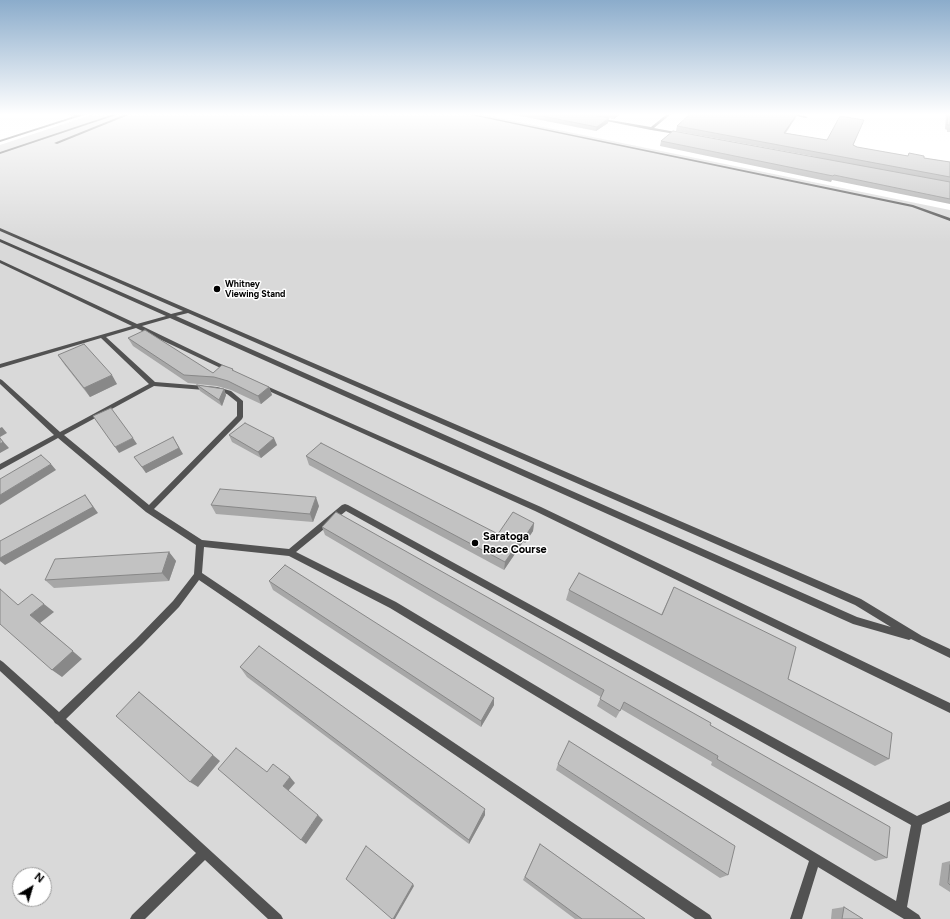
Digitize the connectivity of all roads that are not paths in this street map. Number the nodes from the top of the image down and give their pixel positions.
1 (675, 157) edge
2 (913, 206) junction
3 (950, 215) edge
4 (950, 220) edge
5 (1, 231) edge
6 (0, 240) edge
7 (30, 243) junction
8 (18, 248) junction
9 (0, 261) edge
10 (84, 266) junction
11 (73, 272) junction
12 (188, 311) junction
13 (172, 316) junction
14 (137, 326) junction
15 (102, 336) junction
16 (0, 366) edge
17 (235, 373) edge
18 (335, 375) junction
19 (0, 381) edge
20 (256, 383) edge
21 (153, 384) junction
22 (325, 384) junction
23 (59, 435) junction
24 (515, 453) junction
25 (507, 465) junction
26 (0, 467) edge
27 (149, 510) junction
28 (200, 543) junction
29 (290, 553) junction
30 (198, 575) junction
31 (919, 639) junction
32 (950, 654) edge
33 (0, 665) edge
34 (950, 708) edge
35 (58, 720) junction
36 (950, 806) edge
37 (917, 822) junction
38 (204, 853) junction
39 (815, 859) junction
40 (900, 910) junction
41 (136, 919) edge
42 (277, 919) edge
43 (706, 919) edge
44 (796, 919) edge
45 (915, 919) edge

1 - 2 lane
2 - 3 lane
2 - 4 lane
5 - 7 lane
6 - 8 lane
7 - 8 lane
7 - 10 lane
8 - 11 lane
9 - 14 lane
10 - 11 lane
10 - 12 lane
11 - 13 lane
12 - 13 lane
12 - 18 lane
13 - 14 lane
13 - 22 lane
14 - 15 lane
14 - 17 lane
15 - 16 lane
15 - 21 lane
18 - 22 lane
18 - 24 lane
19 - 23 lane
20 - 34 lane
21 - 23 lane
21 - 27 lane
22 - 25 lane
23 - 26 lane
23 - 27 lane
24 - 25 lane
24 - 31 lane
25 - 31 lane
27 - 28 lane
28 - 29 lane
28 - 30 lane
29 - 37 lane
29 - 39 lane
30 - 35 lane
30 - 43 lane
31 - 32 lane
33 - 35 lane
35 - 38 lane
36 - 37 lane
37 - 40 lane
38 - 41 lane
38 - 42 lane
39 - 40 lane
39 - 44 lane
40 - 45 lane

